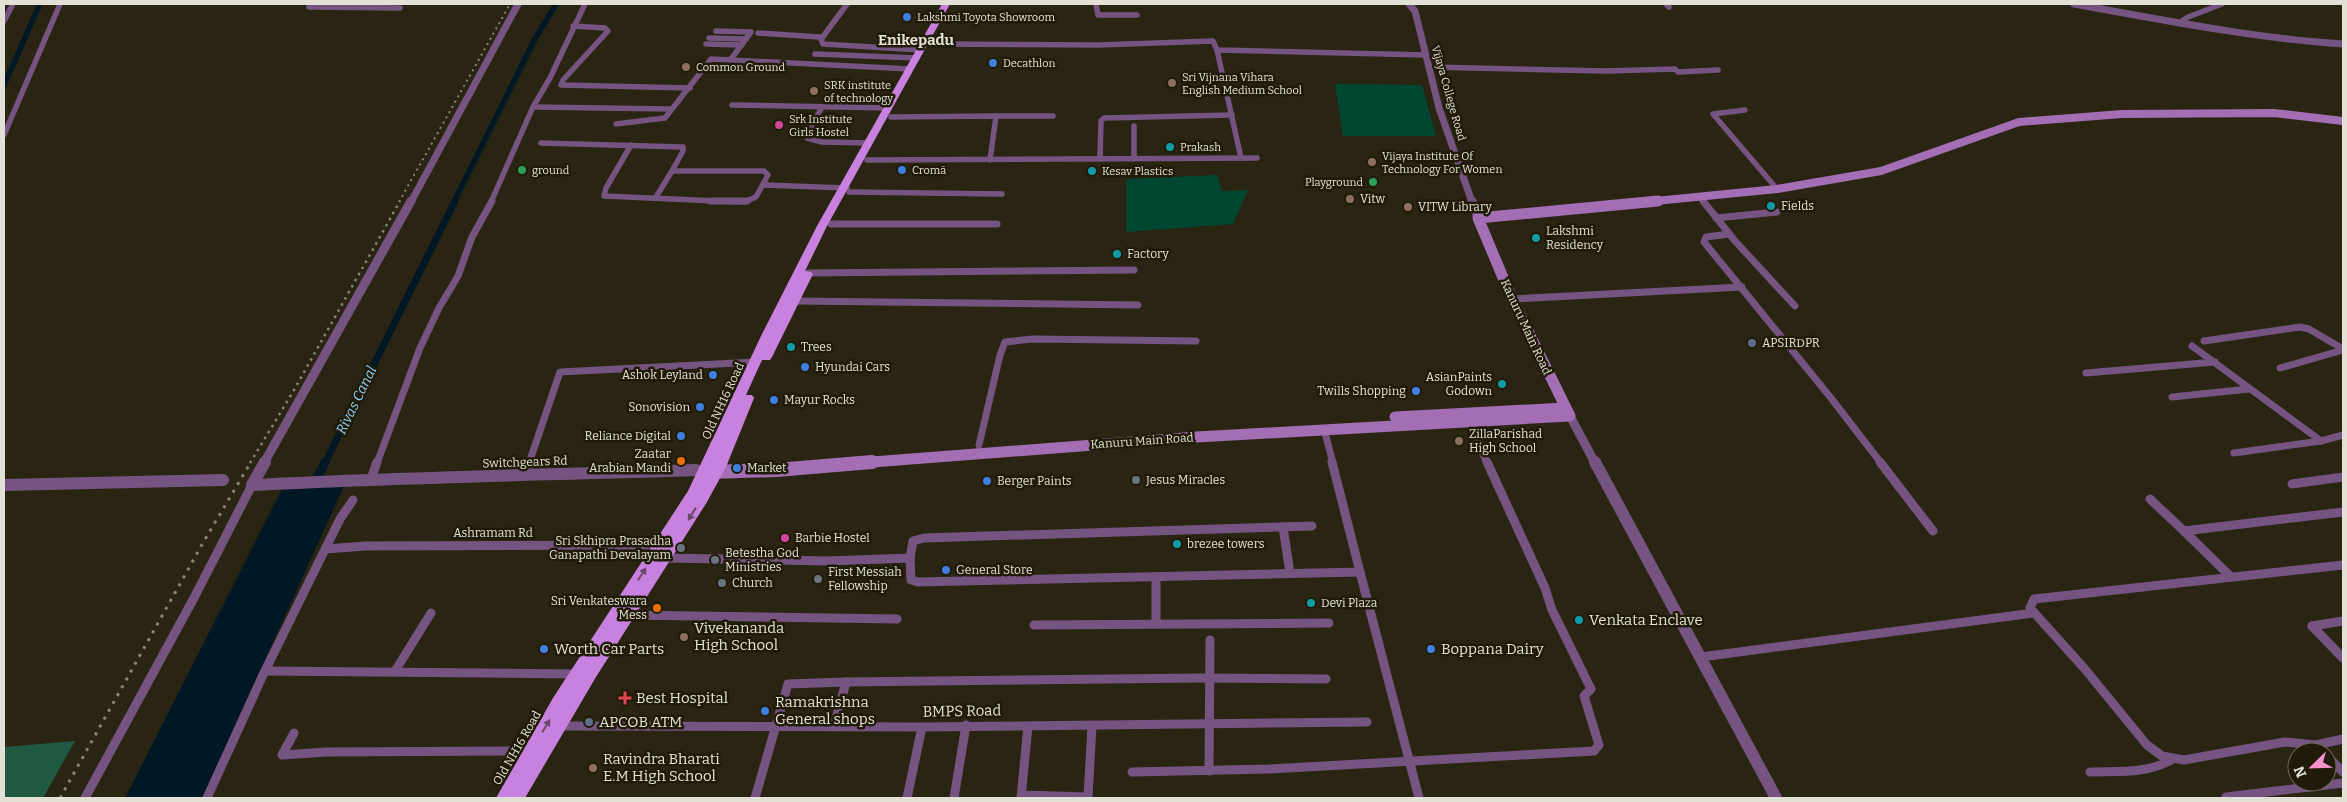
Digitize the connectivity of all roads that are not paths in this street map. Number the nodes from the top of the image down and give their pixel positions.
1 (14, 4) edge
2 (60, 4) edge
3 (313, 4) edge
4 (518, 4) edge
5 (585, 4) edge
6 (847, 4) edge
7 (946, 4) edge
8 (953, 4) edge
9 (1096, 4) edge
10 (1409, 4) edge
11 (2074, 4) edge
12 (2222, 4) edge
13 (400, 8) dead end
14 (1137, 15) dead end
15 (4, 21) edge
16 (2179, 23) junction
17 (573, 26) junction
18 (716, 31) dead end
19 (758, 33) dead end
20 (709, 38) dead end
21 (746, 38) junction
22 (822, 38) junction
23 (2343, 43) edge
24 (706, 44) dead end
25 (742, 45) junction
26 (923, 50) junction
27 (1216, 50) junction
28 (815, 54) dead end
29 (1426, 55) junction
30 (731, 59) junction
31 (1429, 67) junction
32 (910, 69) junction
33 (1718, 70) dead end
34 (690, 88) junction
35 (732, 105) dead end
36 (533, 107) junction
37 (822, 107) junction
38 (672, 110) junction
39 (1745, 110) dead end
40 (890, 112) junction
41 (1232, 115) junction
42 (996, 116) junction
43 (1053, 116) dead end
44 (2343, 121) edge
45 (616, 124) dead end
46 (1134, 126) dead end
47 (4, 135) edge
48 (869, 143) junction
49 (541, 144) dead end
50 (631, 145) junction
51 (1134, 158) junction
52 (1241, 158) junction
53 (1257, 158) dead end
54 (1100, 159) junction
55 (867, 160) junction
56 (990, 160) junction
57 (672, 171) junction
58 (764, 185) junction
59 (1777, 189) junction
60 (848, 190) junction
61 (1002, 194) dead end
62 (1699, 196) junction
63 (656, 197) junction
64 (1777, 212) dead end
65 (1478, 218) junction
66 (1716, 218) junction
67 (831, 224) junction
68 (996, 224) dead end
69 (1729, 234) junction
70 (1134, 270) dead end
71 (808, 273) junction
72 (1742, 287) junction
73 (1512, 299) junction
74 (795, 300) junction
75 (1138, 306) dead end
76 (1795, 306) dead end
77 (1196, 341) dead end
78 (2204, 341) dead end
79 (2192, 346) dead end
80 (2343, 350) edge
81 (756, 362) junction
82 (2215, 362) junction
83 (2280, 368) dead end
84 (2086, 373) dead end
85 (2249, 389) junction
86 (2172, 397) dead end
87 (1567, 412) junction
88 (1406, 420) junction
89 (1468, 421) junction
90 (1324, 429) junction
91 (1200, 434) junction
92 (2343, 435) edge
93 (2322, 441) junction
94 (979, 445) junction
95 (2234, 454) dead end
96 (709, 470) junction
97 (525, 476) junction
98 (2343, 477) edge
99 (371, 479) junction
100 (223, 480) dead end
101 (4, 484) edge
102 (2292, 484) dead end
103 (252, 486) junction
104 (2150, 499) dead end
105 (353, 500) dead end
106 (2341, 515) edge
107 (1312, 526) dead end
108 (1283, 527) junction
109 (1933, 531) dead end
110 (2184, 531) junction
111 (661, 545) junction
112 (326, 549) junction
113 (665, 558) junction
114 (910, 558) junction
115 (2343, 565) edge
116 (1360, 572) junction
117 (1290, 573) junction
118 (2231, 577) junction
119 (1156, 578) junction
120 (431, 612) dead end
121 (2034, 613) junction
122 (627, 615) junction
123 (897, 619) dead end
124 (2343, 621) edge
125 (1329, 623) dead end
126 (1156, 624) junction
127 (1034, 625) dead end
128 (1210, 640) dead end
129 (1701, 657) junction
130 (2343, 658) edge
131 (266, 671) junction
132 (395, 671) junction
133 (577, 674) junction
134 (1210, 678) junction
135 (1326, 679) dead end
136 (846, 682) junction
137 (1208, 722) junction
138 (1367, 722) dead end
139 (966, 725) junction
140 (558, 726) junction
141 (834, 726) junction
142 (1028, 726) junction
143 (1092, 726) junction
144 (777, 727) junction
145 (922, 727) junction
146 (294, 733) dead end
147 (2287, 742) edge
148 (530, 751) junction
149 (2171, 760) junction
150 (1412, 762) junction
151 (1209, 771) junction
152 (1132, 772) dead end
153 (2090, 772) dead end
154 (2343, 783) edge
155 (1022, 796) edge
156 (2226, 797) edge
157 (85, 798) edge
158 (207, 798) edge
159 (504, 798) edge
160 (516, 798) edge
161 (755, 798) edge
162 (907, 798) edge
163 (954, 798) edge
164 (1419, 798) edge
165 (1776, 798) edge

1 - 15 street
2 - 47 street
3 - 13 street
4 - 103 street
5 - 17 street
6 - 22 street
7 - 26 main road, Old NH16 Road
8 - 26 main road, Old NH16 Road
9 - 14 street
10 - 29 street, Vijaya College Road
11 - 16 street
12 - 16 street
16 - 23 street
17 - 34 street
17 - 36 street
18 - 21 street
19 - 22 street
20 - 21 street
21 - 25 street
22 - 26 street
24 - 25 street
25 - 30 street
26 - 27 street
26 - 28 street
26 - 32 main road, Old NH16 Road
26 - 40 main road, Old NH16 Road
27 - 29 street
27 - 41 street
29 - 31 street, Vijaya College Road
30 - 32 street
30 - 34 street
31 - 33 street
31 - 65 street, Vijaya College Road
32 - 40 main road, Old NH16 Road
34 - 38 street
35 - 37 street
36 - 38 street
36 - 99 street
37 - 40 street
37 - 48 street
38 - 45 street
39 - 59 street
40 - 42 street
40 - 48 main road, Old NH16 Road
40 - 55 main road, Old NH16 Road
41 - 52 street
41 - 54 street
42 - 43 street
42 - 56 street
44 - 59 main road
46 - 51 street
48 - 60 main road, Old NH16 Road
49 - 50 street
50 - 57 street
50 - 63 street
51 - 52 street
51 - 54 street
52 - 53 street
54 - 56 street
55 - 56 street
55 - 60 main road, Old NH16 Road
57 - 58 street
57 - 63 street
58 - 60 street
58 - 63 street
59 - 62 main road
60 - 61 street
60 - 67 main road, Old NH16 Road
60 - 81 main road, Old NH16 Road
62 - 65 main road
62 - 66 street
64 - 66 street
65 - 73 main road, Kanuru Main Road
66 - 69 street
67 - 68 street
67 - 71 main road, Old NH16 Road
69 - 72 street
69 - 76 street
70 - 71 street
71 - 74 main road, Old NH16 Road
72 - 73 street
72 - 109 street
73 - 87 main road, Kanuru Main Road
74 - 75 street
74 - 96 main road, Old NH16 Road
77 - 94 street
78 - 80 street
79 - 82 street
80 - 83 street
81 - 96 main road, Old NH16 Road
81 - 97 street
82 - 84 street
82 - 85 street
85 - 86 street
85 - 93 street
87 - 88 main road, Kanuru Main Road
87 - 89 main road, Kanuru Main Road
87 - 129 street
88 - 89 main road, Kanuru Main Road
88 - 90 main road, Kanuru Main Road
88 - 91 main road, Kanuru Main Road
89 - 150 street
90 - 91 main road, Kanuru Main Road
90 - 116 street
91 - 94 main road, Kanuru Main Road
91 - 96 main road, Kanuru Main Road
92 - 93 street
93 - 95 street
94 - 96 main road, Kanuru Main Road
96 - 97 street, Switchgears Rd
96 - 111 main road, Old NH16 Road
96 -> 113 main road, Old NH16 Road
97 - 99 street, Switchgears Rd
98 - 102 street
99 - 103 street, Switchgears Rd
100 - 101 street
103 - 157 street
104 - 110 street
105 - 112 street
106 - 110 street
107 - 108 street
108 - 114 street
108 - 117 street
110 - 118 street
111 - 112 street, Ashramam Rd
133 -> 111 main road, Old NH16 Road
112 - 131 street
113 - 114 street
113 - 122 main road, Old NH16 Road
114 - 119 street
115 - 118 street
116 - 117 street
116 - 150 street
117 - 119 street
118 - 121 street
119 - 126 street
120 - 132 street
121 - 129 street
121 - 149 street
122 - 123 street
122 - 140 main road, Old NH16 Road
124 - 130 street
125 - 126 street
126 - 127 street
128 - 134 street
129 - 165 street
131 - 132 street
131 - 158 street
132 - 133 street
148 -> 133 main road, Old NH16 Road
134 - 135 street
134 - 136 street
134 - 137 street
136 - 141 street
136 - 144 street
137 - 138 street, BMPS Road
137 - 143 street, BMPS Road
137 - 151 street
139 - 142 street, BMPS Road
139 - 145 street, BMPS Road
139 - 163 street
140 - 144 street, BMPS Road
140 - 160 main road, Old NH16 Road
141 - 144 street, BMPS Road
141 - 145 street, BMPS Road
142 - 143 street, BMPS Road
142 - 155 street
143 - 155 street
144 - 161 street
145 - 162 street
146 - 148 street
147 - 149 street
148 - 159 main road, Old NH16 Road
149 - 153 street
150 - 151 street
150 - 164 street
151 - 152 street
154 - 156 street

